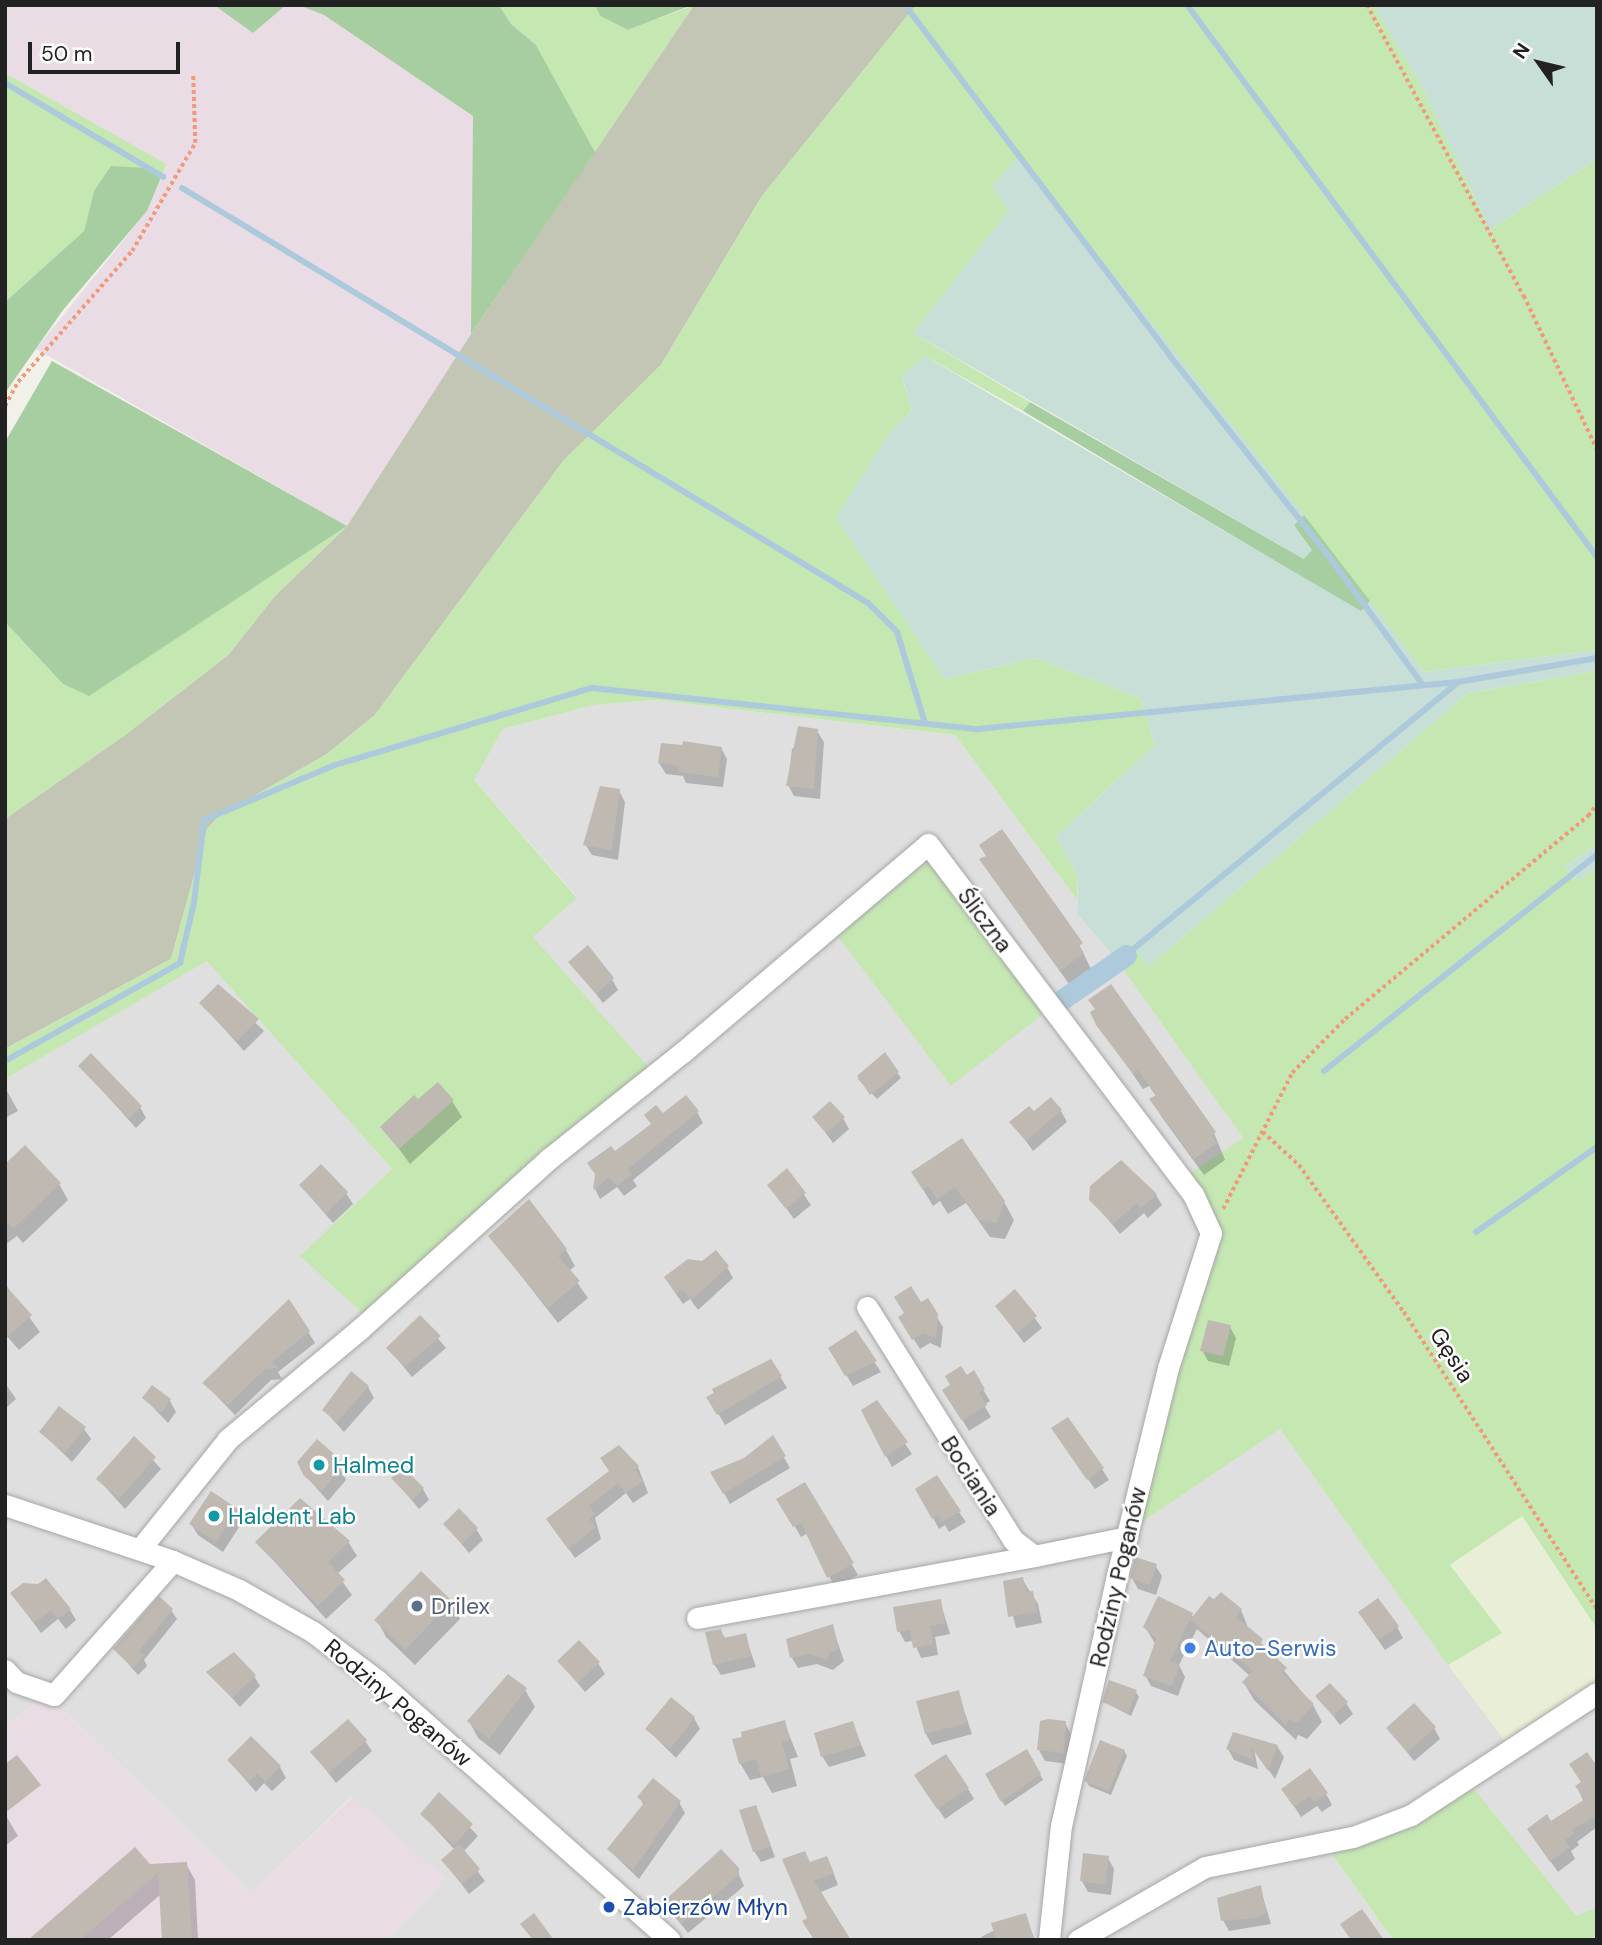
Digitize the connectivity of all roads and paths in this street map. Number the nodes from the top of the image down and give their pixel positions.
1 (1367, 5) edge
2 (192, 75) dead end
3 (5, 405) edge
4 (1597, 449) edge
5 (1597, 804) edge
6 (1262, 1132) junction
7 (1209, 1227) junction
8 (867, 1307) dead end
9 (5, 1505) edge
10 (1127, 1537) junction
11 (140, 1549) junction
12 (1034, 1556) junction
13 (173, 1561) junction
14 (1597, 1609) edge
15 (697, 1618) dead end
16 (5, 1670) edge
17 (1597, 1693) edge
18 (670, 1940) edge
19 (1049, 1940) edge
20 (1078, 1940) edge

1 - 4 path
2 - 3 path
5 - 6 path
6 - 7 path
6 - 14 path, Gęsia
7 - 10 street, Rodziny Poganów
7 - 11 street, Śliczna
8 - 12 street, Bociania
9 - 11 street, Rodziny Poganów
10 - 12 street
10 - 19 street, Rodziny Poganów
11 - 13 street, Rodziny Poganów
12 - 15 street
13 - 16 street
13 - 18 street, Rodziny Poganów
17 - 20 street

